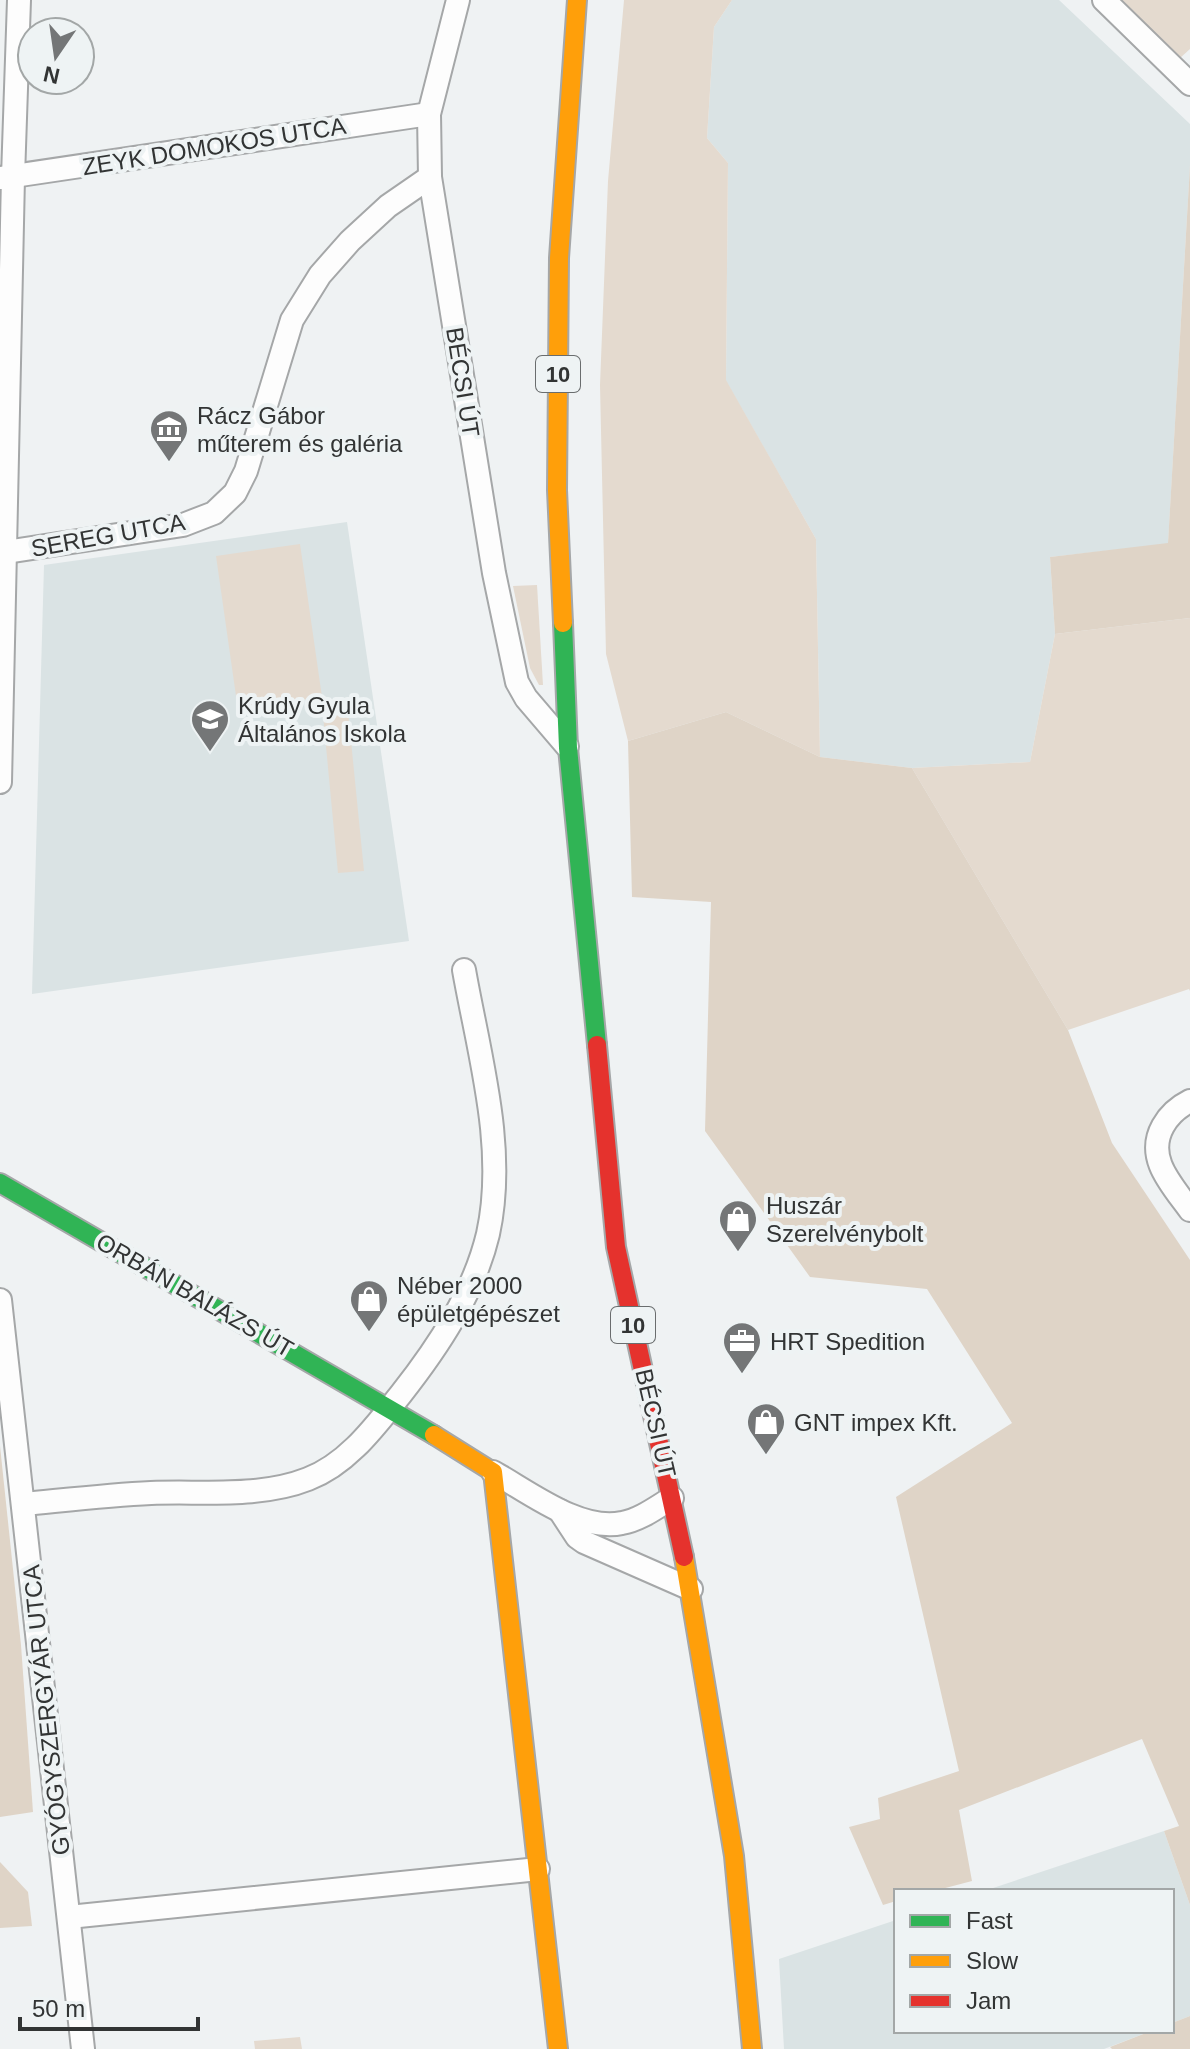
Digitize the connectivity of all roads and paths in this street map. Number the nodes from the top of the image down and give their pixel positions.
1 (19, 0) edge
2 (458, 0) edge
3 (577, 0) edge
4 (1104, 0) edge
5 (1190, 84) edge
6 (429, 114) junction
7 (6, 177) edge
8 (430, 177) junction
9 (3, 553) edge
10 (568, 748) junction
11 (0, 782) edge
12 (464, 970) dead end
13 (1190, 1101) edge
14 (0, 1183) edge
15 (1190, 1210) edge
16 (0, 1300) edge
17 (390, 1407) junction
18 (493, 1472) junction
19 (672, 1498) junction
20 (24, 1504) junction
21 (559, 1510) junction
22 (691, 1589) junction
23 (538, 1869) junction
24 (69, 1917) junction
25 (83, 2049) edge
26 (558, 2049) edge
27 (752, 2049) edge

1 - 7 street
2 - 6 street, BÉCSI ÚT
3 - 10 main road, BÉCSI ÚT / 10
4 - 5 street
6 - 7 street, ZEYK DOMOKOS UTCA
6 - 8 street, BÉCSI ÚT
7 - 9 street
8 - 9 street, SEREG UTCA
8 - 10 street, BÉCSI ÚT
9 - 11 street
10 - 19 main road, BÉCSI ÚT / 10
12 - 17 street
13 - 15 street
14 - 17 main road, ORBÁN BALÁZS ÚT
16 - 20 street, GYÓGYSZERGYÁR UTCA
17 - 18 main road, ORBÁN BALÁZS ÚT
17 - 20 street
18 - 21 street, ORBÁN BALÁZS ÚT
18 - 23 main road
19 - 21 street, ORBÁN BALÁZS ÚT
19 - 22 main road, BÉCSI ÚT / 10
20 - 24 street, GYÓGYSZERGYÁR UTCA
21 - 22 street, ORBÁN BALÁZS ÚT
22 - 27 main road, BÉCSI ÚT / 10
23 - 24 street
23 - 26 main road
24 - 25 street, GYÓGYSZERGYÁR UTCA

